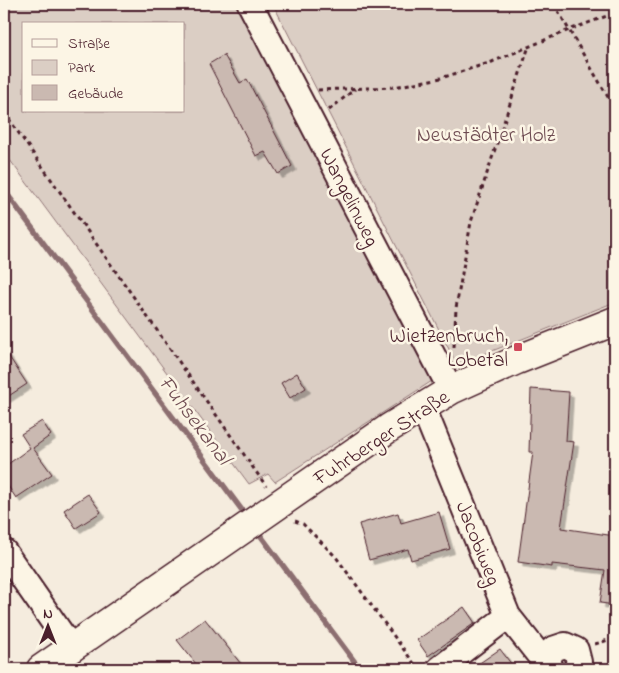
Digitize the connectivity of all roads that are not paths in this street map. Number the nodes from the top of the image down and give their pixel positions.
1 (250, 4) edge
2 (615, 321) edge
3 (451, 390) junction
4 (423, 407) junction
5 (4, 551) edge
6 (508, 616) junction
7 (72, 649) junction
8 (41, 669) edge
9 (439, 669) edge
10 (551, 669) edge
11 (576, 669) edge

1 - 3 street, Wangelinweg
2 - 3 main road, Fuhrberger Straße
3 - 4 main road, Fuhrberger Straße
4 - 6 street, Jacobiweg
4 - 7 main road, Fuhrberger Straße
5 - 7 street
6 - 9 street
6 - 10 street, Jacobiweg
7 - 8 main road, Fuhrberger Straße
10 - 11 street, Jacobiweg

